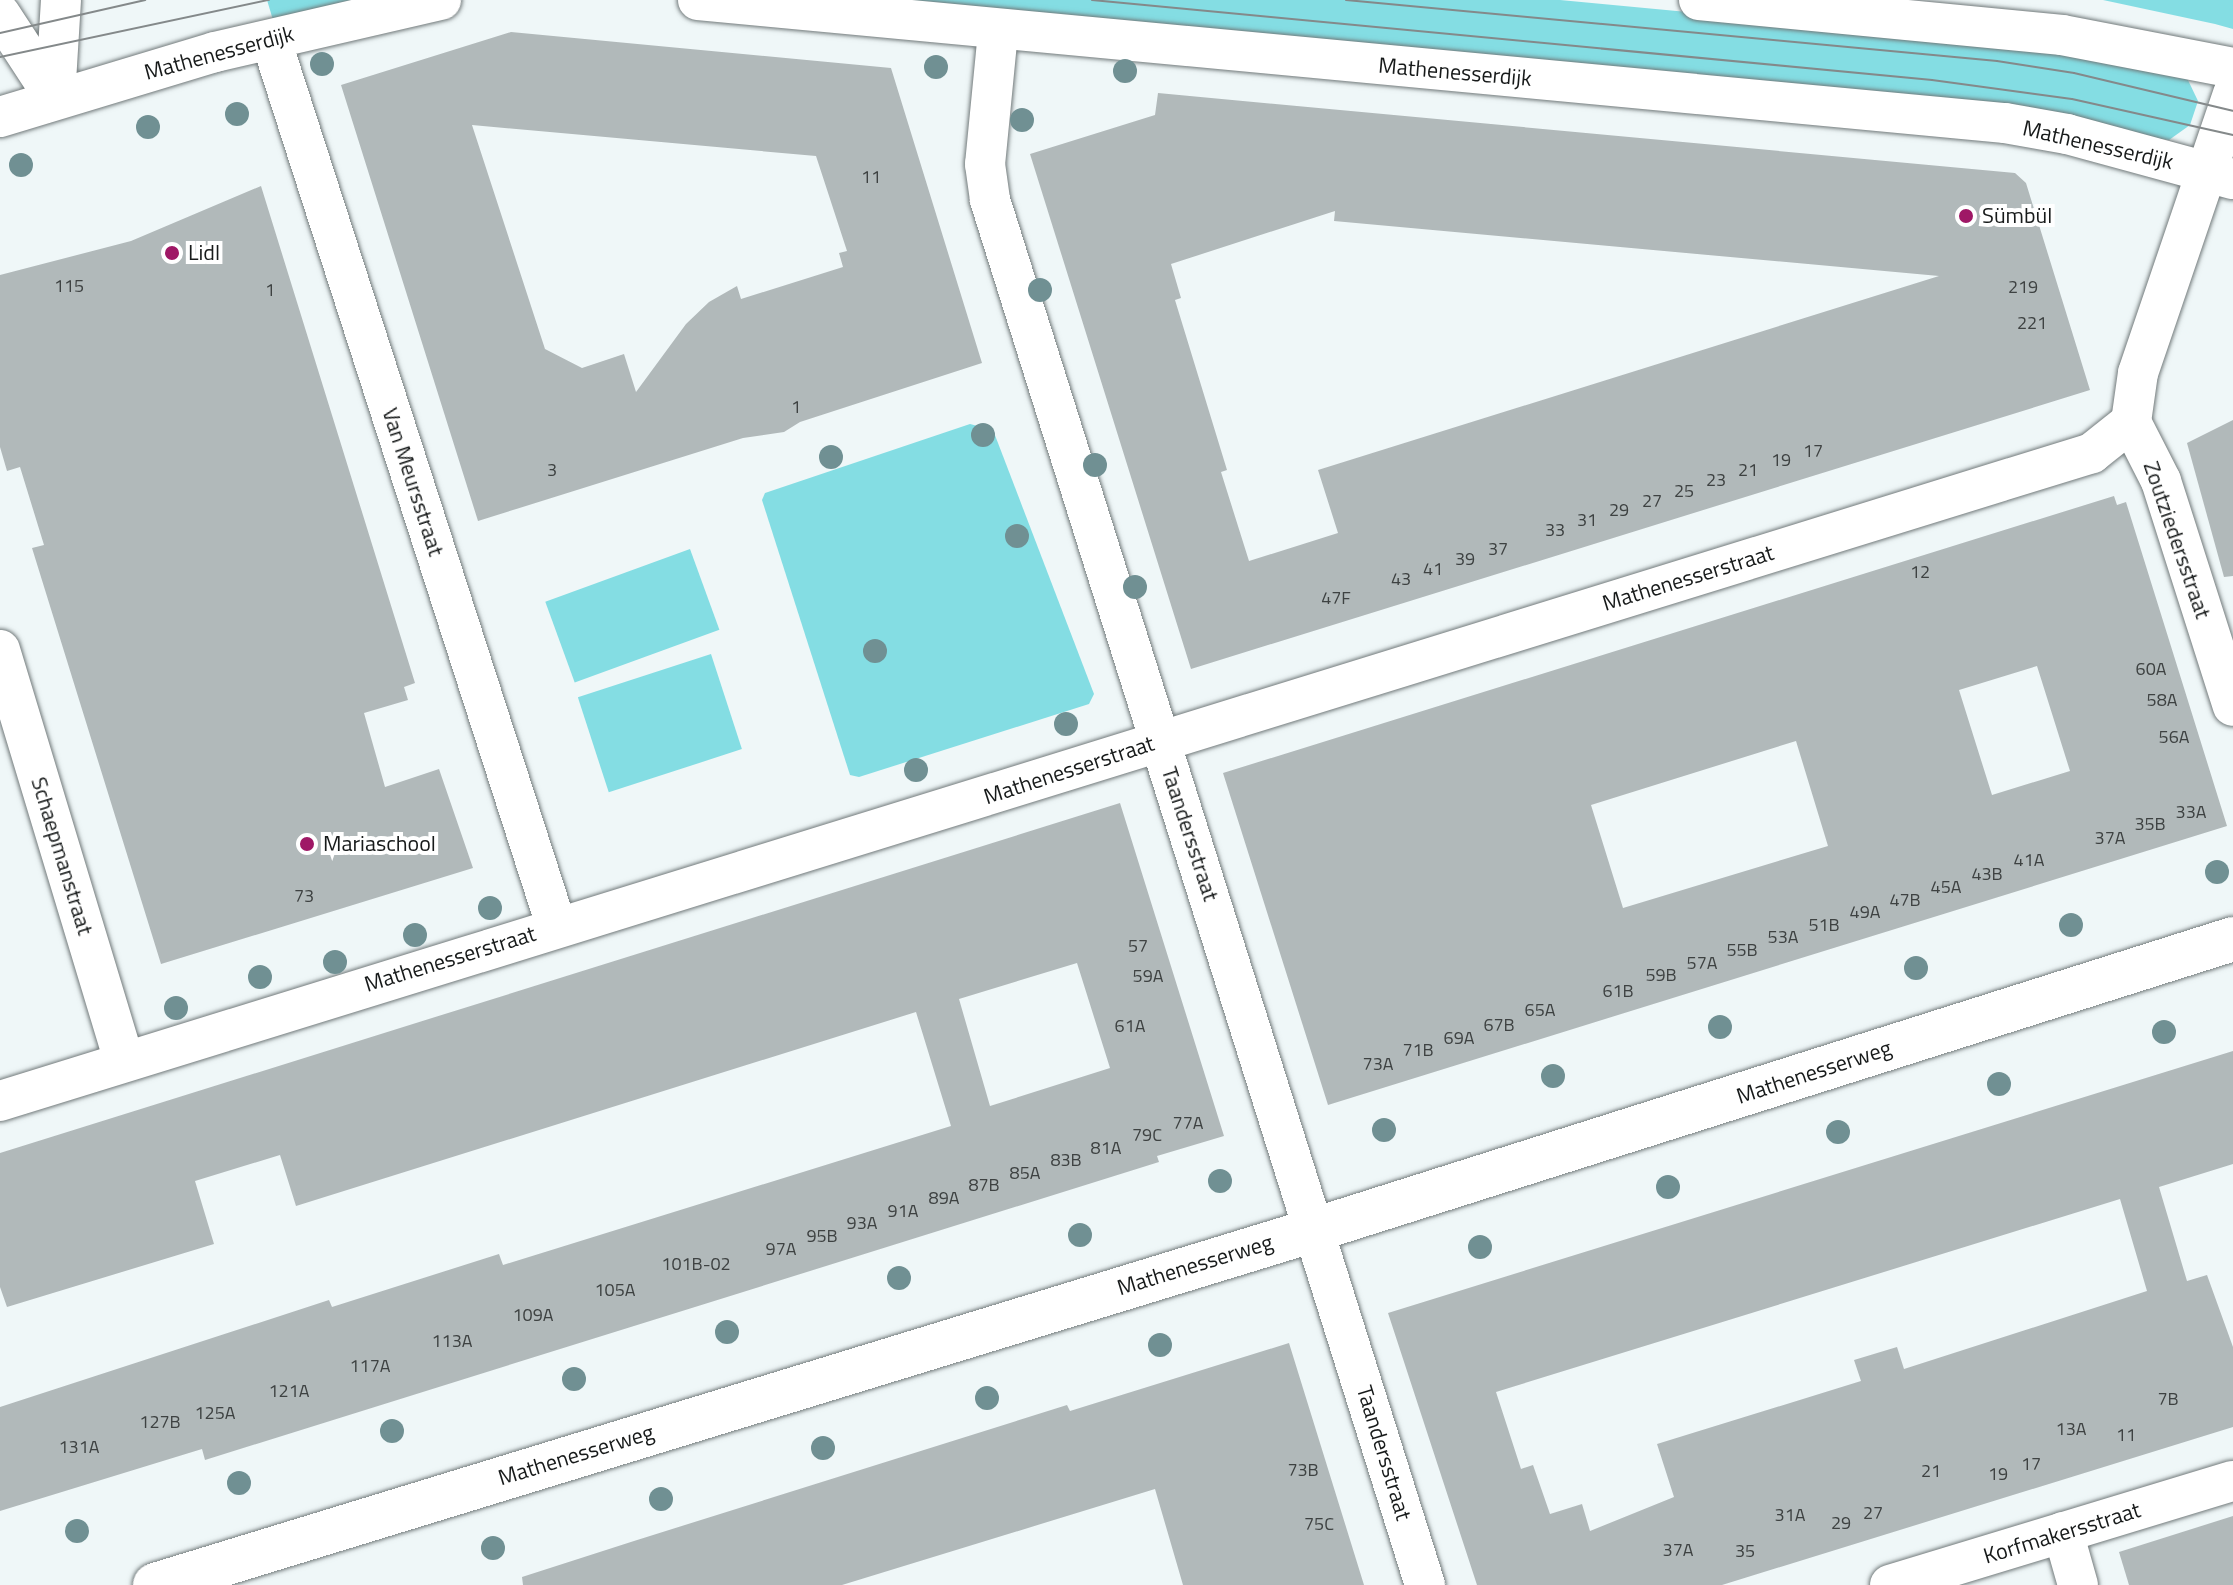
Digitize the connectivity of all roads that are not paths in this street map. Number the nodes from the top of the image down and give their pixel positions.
1 (61, 0) edge
2 (441, 0) edge
3 (698, 0) edge
4 (1699, 0) edge
5 (0, 14) edge
6 (998, 32) junction
7 (271, 40) junction
8 (2233, 68) edge
9 (2233, 94) edge
10 (55, 98) junction
11 (0, 117) edge
12 (2220, 175) edge
13 (2131, 422) junction
14 (0, 650) edge
15 (2233, 706) edge
16 (1160, 741) junction
17 (556, 925) junction
18 (2233, 939) edge
19 (124, 1062) junction
20 (0, 1101) edge
21 (1314, 1230) junction
22 (2233, 1481) edge
23 (2063, 1532) junction
24 (155, 1585) edge
25 (1425, 1585) edge
26 (1890, 1585) edge
27 (2078, 1585) edge

1 - 10 street
2 - 7 street, Mathenesserdijk
3 - 6 street, Mathenesserdijk
4 - 8 street
5 - 10 street
6 - 12 street, Mathenesserdijk
6 - 16 street, Taandersstraat
7 - 10 street, Mathenesserdijk
7 - 17 street, Van Meursstraat
9 - 12 street
10 - 11 street, Mathenesserdijk
12 - 13 street
13 - 15 street, Zoutziedersstraat
13 - 16 street, Mathenesserstraat
14 - 19 street, Schaepmanstraat
16 - 17 street, Mathenesserstraat
16 - 21 street, Taandersstraat
17 - 19 street, Mathenesserstraat
18 - 21 street, Mathenesserweg
19 - 20 street, Mathenesserstraat
21 - 24 street, Mathenesserweg
21 - 25 street, Taandersstraat
22 - 23 street, Korfmakersstraat
23 - 26 street, Korfmakersstraat
23 - 27 street

